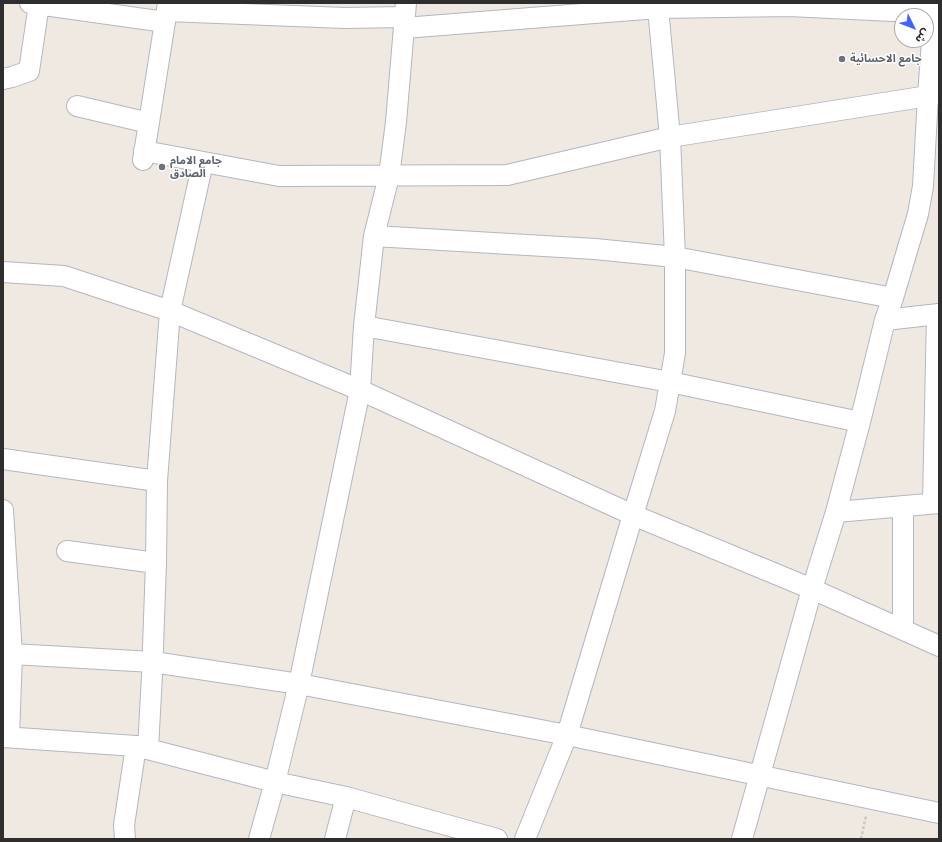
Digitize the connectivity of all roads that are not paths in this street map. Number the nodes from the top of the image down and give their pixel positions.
1 (35, 4) edge
2 (788, 4) edge
3 (658, 8) junction
4 (935, 8) edge
5 (167, 12) edge
6 (404, 16) edge
7 (3, 79) edge
8 (933, 95) edge
9 (77, 106) dead end
10 (149, 123) junction
11 (670, 137) junction
12 (203, 162) junction
13 (389, 176) junction
14 (931, 185) edge
15 (374, 236) junction
16 (676, 257) junction
17 (3, 272) edge
18 (893, 298) junction
19 (170, 311) junction
20 (938, 314) edge
21 (885, 320) junction
22 (364, 326) junction
23 (670, 382) junction
24 (360, 390) junction
25 (860, 422) junction
26 (3, 459) edge
27 (157, 481) junction
28 (936, 503) edge
29 (903, 506) junction
30 (3, 510) edge
31 (836, 512) junction
32 (633, 515) junction
33 (67, 551) dead end
34 (156, 563) junction
35 (812, 589) junction
36 (903, 629) junction
37 (939, 646) edge
38 (12, 654) junction
39 (153, 662) junction
40 (299, 684) junction
41 (567, 735) junction
42 (6, 737) edge
43 (142, 747) junction
44 (760, 776) junction
45 (275, 782) junction
46 (346, 797) junction
47 (939, 813) edge
48 (126, 839) edge
49 (259, 839) edge
50 (335, 839) edge
51 (497, 839) edge
52 (525, 839) edge
53 (742, 839) edge

1 - 5 street
1 - 7 street
2 - 3 street
2 - 4 street
3 - 6 street
3 - 11 street
4 - 8 street
5 - 6 street
5 - 10 street
6 - 13 street
8 - 11 street
8 - 14 street
9 - 10 street
10 - 12 street
11 - 13 street
11 - 16 street
12 - 13 street
12 - 19 street
13 - 15 street
14 - 18 street
15 - 16 street
15 - 22 street
16 - 18 street
16 - 23 street
17 - 19 street
18 - 21 street
19 - 24 street
19 - 27 street
20 - 21 street
20 - 28 street
21 - 25 street
22 - 23 street
22 - 24 street
23 - 25 street
23 - 32 street
24 - 32 street
24 - 40 street
25 - 31 street
26 - 27 street
27 - 34 street
28 - 29 street
29 - 31 street
29 - 36 street
30 - 38 street
31 - 35 street
32 - 35 street
32 - 41 street
33 - 34 street
34 - 39 street
35 - 36 street
35 - 44 street
36 - 37 street
38 - 39 street
38 - 42 street
39 - 40 street
39 - 43 street
40 - 41 street
40 - 45 street
41 - 44 street
41 - 52 street
42 - 43 street
43 - 45 street
43 - 48 street
44 - 47 street
44 - 53 street
45 - 46 street
45 - 49 street
46 - 50 street
46 - 51 street

